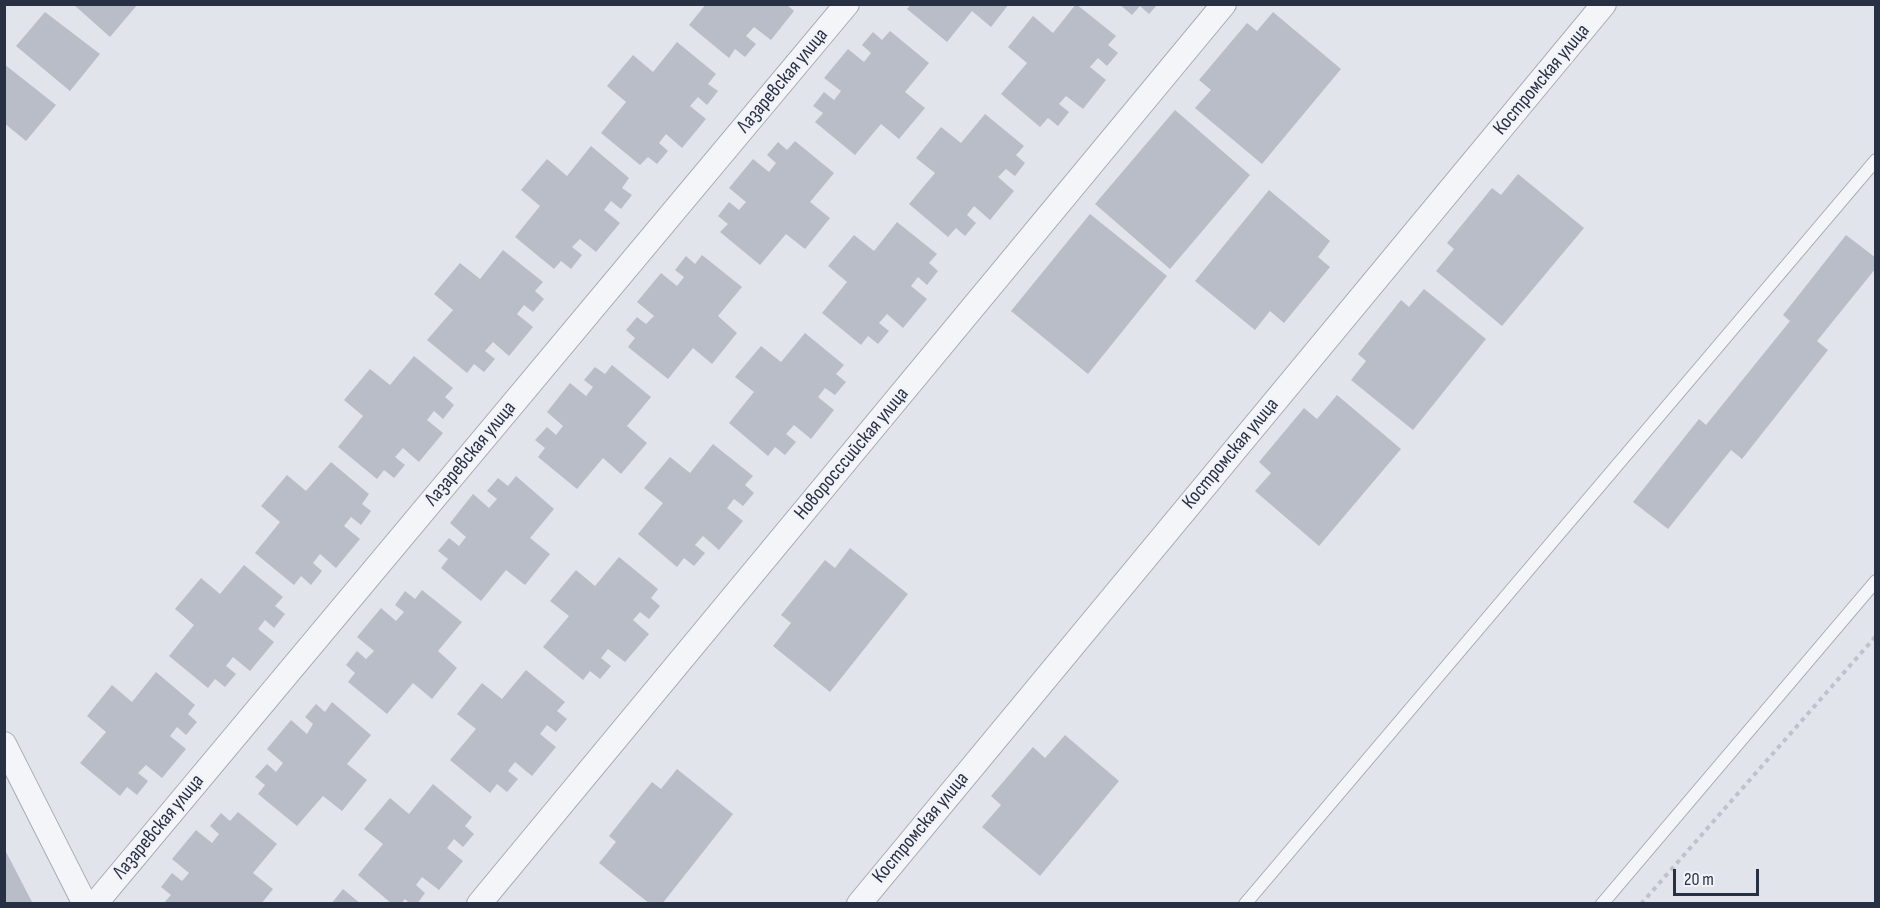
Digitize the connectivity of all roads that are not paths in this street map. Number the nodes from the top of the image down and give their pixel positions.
1 (847, 4) edge
2 (1224, 4) edge
3 (1604, 4) edge
4 (1875, 160) edge
5 (1875, 581) edge
6 (4, 744) edge
7 (85, 903) edge
8 (95, 903) edge
9 (479, 903) edge
10 (859, 903) edge
11 (1245, 903) edge
12 (1602, 903) edge

1 - 8 street, Лазаревская улица
2 - 9 street, Новоросссийская улица
3 - 10 street, Костромская улица
4 - 11 lane
5 - 12 lane
6 - 7 street

